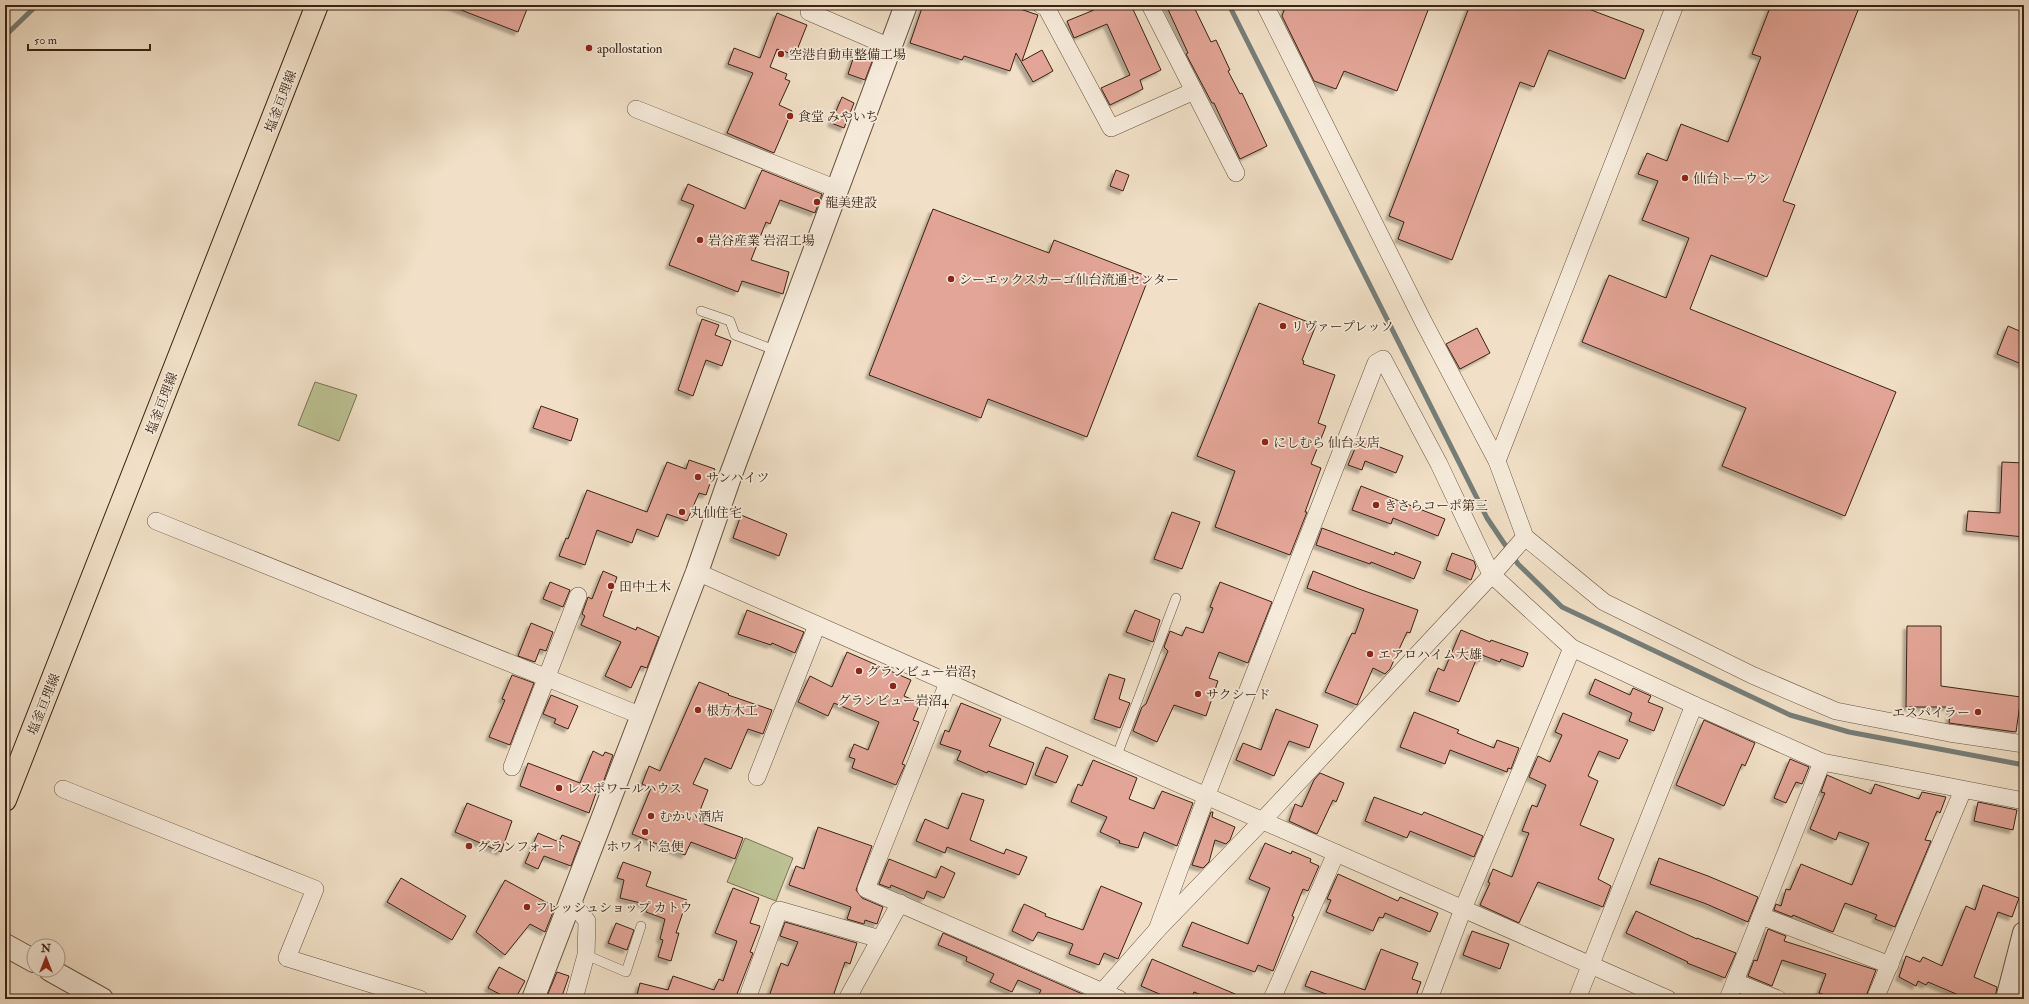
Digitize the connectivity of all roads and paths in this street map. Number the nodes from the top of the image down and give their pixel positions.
1 (317, 5) edge
2 (812, 5) edge
3 (906, 5) edge
4 (1041, 5) edge
5 (1150, 5) edge
6 (1265, 5) edge
7 (1675, 5) edge
8 (890, 47) junction
9 (1194, 91) junction
10 (636, 109) dead end
11 (1236, 173) dead end
12 (837, 189) junction
13 (701, 311) dead end
14 (778, 351) junction
15 (1497, 461) junction
16 (156, 521) dead end
17 (1524, 537) junction
18 (1495, 571) junction
19 (697, 572) junction
20 (578, 596) dead end
21 (1176, 598) dead end
22 (817, 625) junction
23 (1572, 648) junction
24 (546, 678) junction
25 (948, 684) junction
26 (1694, 705) junction
27 (642, 716) junction
28 (2024, 744) edge
29 (1116, 758) junction
30 (1822, 762) junction
31 (512, 767) dead end
32 (757, 777) dead end
33 (63, 789) dead end
34 (1963, 790) junction
35 (1206, 797) junction
36 (5, 800) edge
37 (2024, 801) edge
38 (1262, 821) junction
39 (1336, 853) junction
40 (571, 901) junction
41 (900, 903) junction
42 (1463, 910) junction
43 (1761, 916) junction
44 (641, 926) dead end
45 (1157, 930) junction
46 (2024, 933) edge
47 (880, 939) junction
48 (5, 945) edge
49 (586, 955) junction
50 (26, 957) edge
51 (1592, 965) junction
52 (1890, 965) junction
53 (64, 978) edge
54 (1735, 982) junction
55 (1100, 995) edge
56 (102, 999) edge
57 (420, 999) edge
58 (533, 999) edge
59 (574, 999) edge
60 (747, 999) edge
61 (847, 999) edge
62 (1119, 999) edge
63 (1272, 999) edge
64 (1429, 999) edge
65 (1577, 999) edge
66 (1668, 999) edge
67 (1728, 999) edge
68 (1778, 999) edge
69 (1875, 999) edge
70 (2007, 999) edge

1 - 36 main road, 塩釜亘理線
2 - 8 street
3 - 8 street
4 - 9 street
5 - 9 street
6 - 15 street
7 - 15 street
8 - 12 street
9 - 11 street
10 - 12 street
12 - 14 street
13 - 14 lane
14 - 19 street
15 - 17 street
16 - 24 street
17 - 18 street
17 - 28 street
18 - 23 street
18 - 35 street
18 - 38 street
19 - 22 street
19 - 27 street
20 - 24 street
21 - 29 lane
22 - 25 street
22 - 32 street
23 - 26 street
23 - 42 street
24 - 27 street
24 - 31 street
25 - 29 street
25 - 41 street
26 - 30 street
26 - 51 street
27 - 40 street
29 - 35 street
30 - 34 street
30 - 43 street
33 - 57 street
34 - 37 street
34 - 52 street
35 - 38 street
35 - 45 street
38 - 39 street
38 - 45 street
39 - 42 street
39 - 63 street
40 - 49 street
40 - 58 street
41 - 47 street
41 - 55 street
42 - 51 street
42 - 64 street
43 - 52 street
43 - 54 street
44 - 49 lane
45 - 55 street
46 - 70 street
47 - 60 street
47 - 61 street
48 - 50 street
49 - 59 street
51 - 65 street
51 - 66 street
52 - 69 street
53 - 56 street
54 - 67 street
54 - 68 street
55 - 62 street

